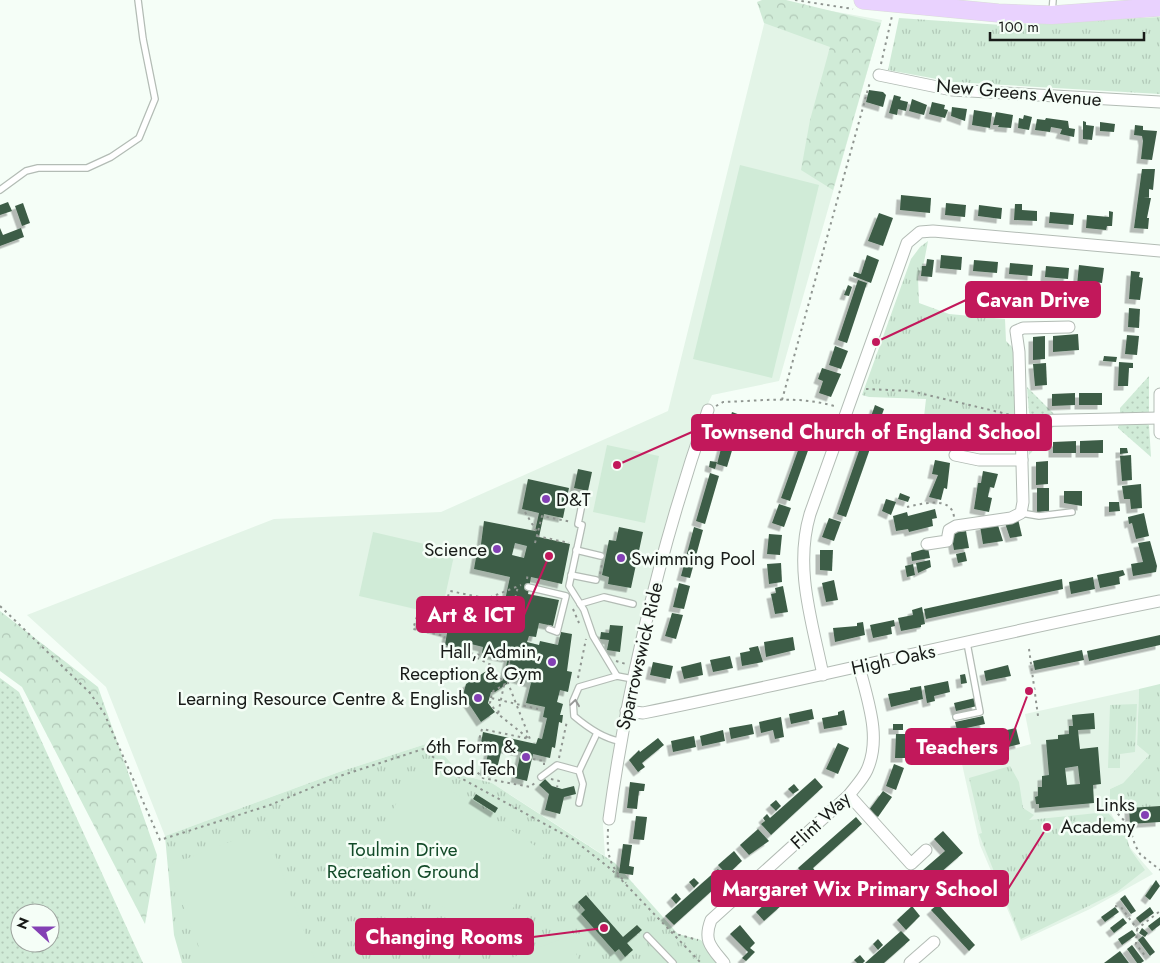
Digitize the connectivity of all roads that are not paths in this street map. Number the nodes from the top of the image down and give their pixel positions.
1 (138, 0) edge
2 (859, 5) edge
3 (1053, 7) edge
4 (1160, 7) edge
5 (879, 75) road end
6 (1160, 102) edge
7 (0, 190) edge
8 (1160, 251) edge
9 (1068, 327) dead end
10 (1160, 394) edge
11 (708, 410) road end
12 (1158, 418) junction
13 (1020, 419) junction
14 (1160, 433) edge
15 (955, 455) dead end
16 (1022, 460) junction
17 (584, 494) dead end
18 (1072, 512) dead end
19 (1021, 513) junction
20 (927, 544) dead end
21 (575, 547) junction
22 (601, 556) dead end
23 (571, 575) junction
24 (596, 580) dead end
25 (528, 587) dead end
26 (572, 592) junction
27 (566, 596) junction
28 (1160, 601) edge
29 (580, 604) junction
30 (633, 604) dead end
31 (549, 629) dead end
32 (967, 643) junction
33 (859, 666) junction
34 (823, 674) junction
35 (617, 676) junction
36 (633, 679) junction
37 (626, 710) junction
38 (956, 717) dead end
39 (596, 733) junction
40 (619, 741) junction
41 (580, 771) junction
42 (541, 777) road end
43 (849, 795) junction
44 (579, 803) dead end
45 (608, 819) road end
46 (926, 850) dead end
47 (647, 936) dead end
48 (934, 942) dead end
49 (673, 963) edge
50 (724, 963) edge
51 (910, 963) edge

1 - 7 lane
2 - 3 main road
3 - 4 main road
5 - 6 street, New Greens Avenue
8 - 34 street
9 - 13 street
10 - 12 street
11 - 36 street, Sparrowswick Ride
12 - 13 street
12 - 14 street
13 - 16 street
15 - 16 street
16 - 19 street
17 - 21 lane
18 - 19 lane
19 - 20 street
21 - 22 lane
21 - 23 lane
23 - 24 lane
23 - 26 lane
25 - 27 lane
26 - 27 lane
26 - 29 lane
27 - 31 lane
28 - 32 street, High Oaks
29 - 30 lane
29 - 35 lane
32 - 33 street, High Oaks
32 - 38 lane
33 - 34 street, High Oaks
33 - 43 street, Flint Way
34 - 37 street, High Oaks
35 - 36 lane
39 -> 35 lane
36 - 37 street, Sparrowswick Ride
37 - 40 street, Sparrowswick Ride
39 - 40 lane
39 - 41 lane
40 - 45 street, Sparrowswick Ride
41 - 42 lane
41 - 44 lane
43 - 46 street
43 - 50 street, Flint Way
47 - 49 lane
48 - 51 street

